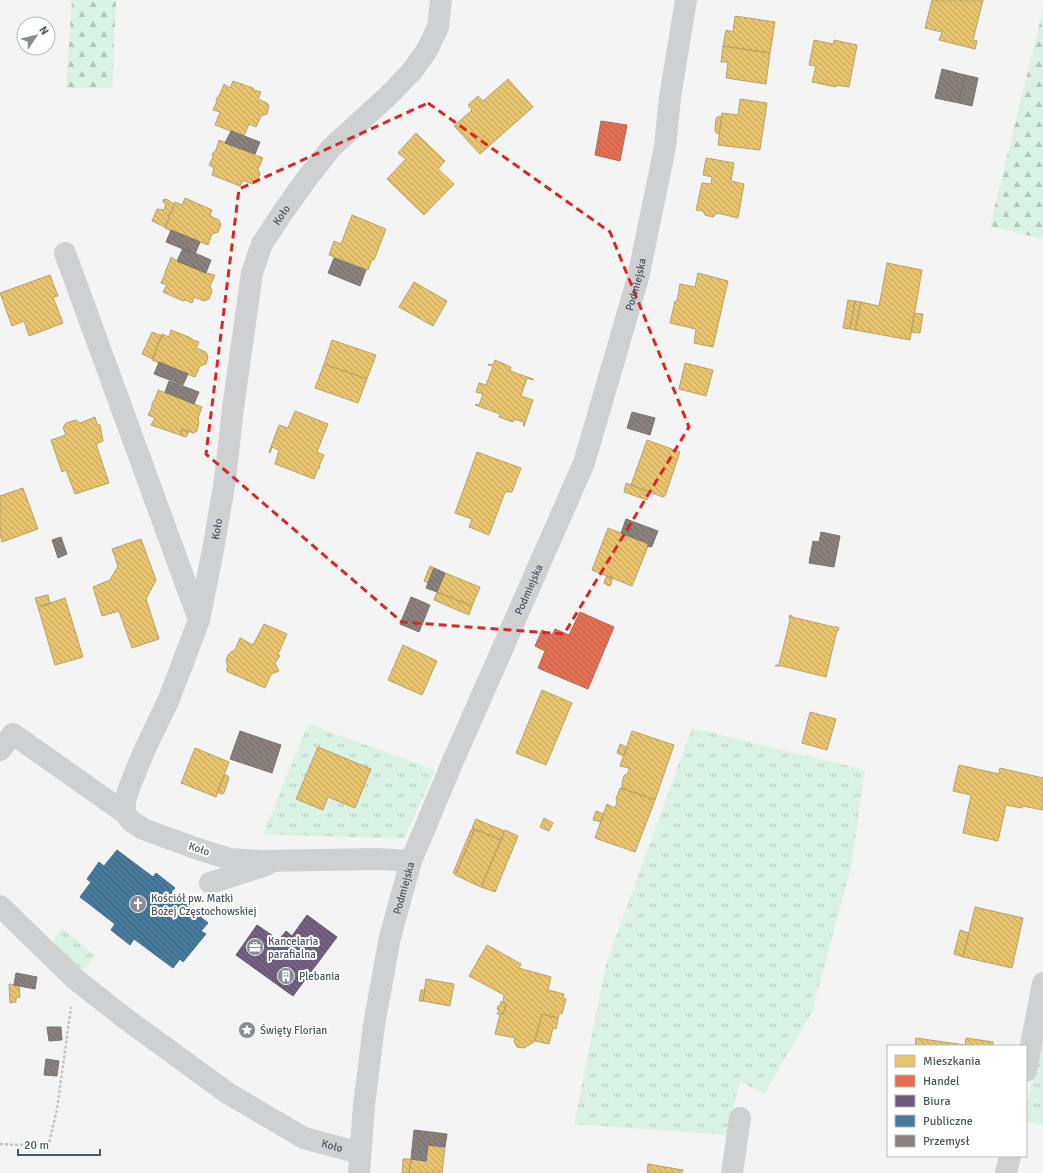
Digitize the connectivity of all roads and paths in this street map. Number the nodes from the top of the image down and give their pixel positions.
1 (441, 0) edge
2 (686, 0) edge
3 (64, 253) dead end
4 (199, 620) junction
5 (0, 750) edge
6 (125, 813) junction
7 (280, 860) junction
8 (411, 861) junction
9 (210, 883) dead end
10 (0, 906) edge
11 (76, 979) junction
12 (1043, 983) edge
13 (1027, 1066) edge
14 (740, 1118) dead end
15 (0, 1144) edge
16 (1010, 1157) edge
17 (359, 1163) edge
18 (732, 1173) edge
19 (1006, 1173) edge

1 - 4 street, Koło
2 - 8 street, Podmiejska
3 - 4 street
4 - 6 street, Koło
5 - 6 street
6 - 7 street, Koło
7 - 8 street, Koło
7 - 9 street
8 - 17 street, Podmiejska
10 - 11 street, Koło
11 - 15 path
11 - 17 street, Koło
12 - 13 street
14 - 18 street
16 - 19 street

